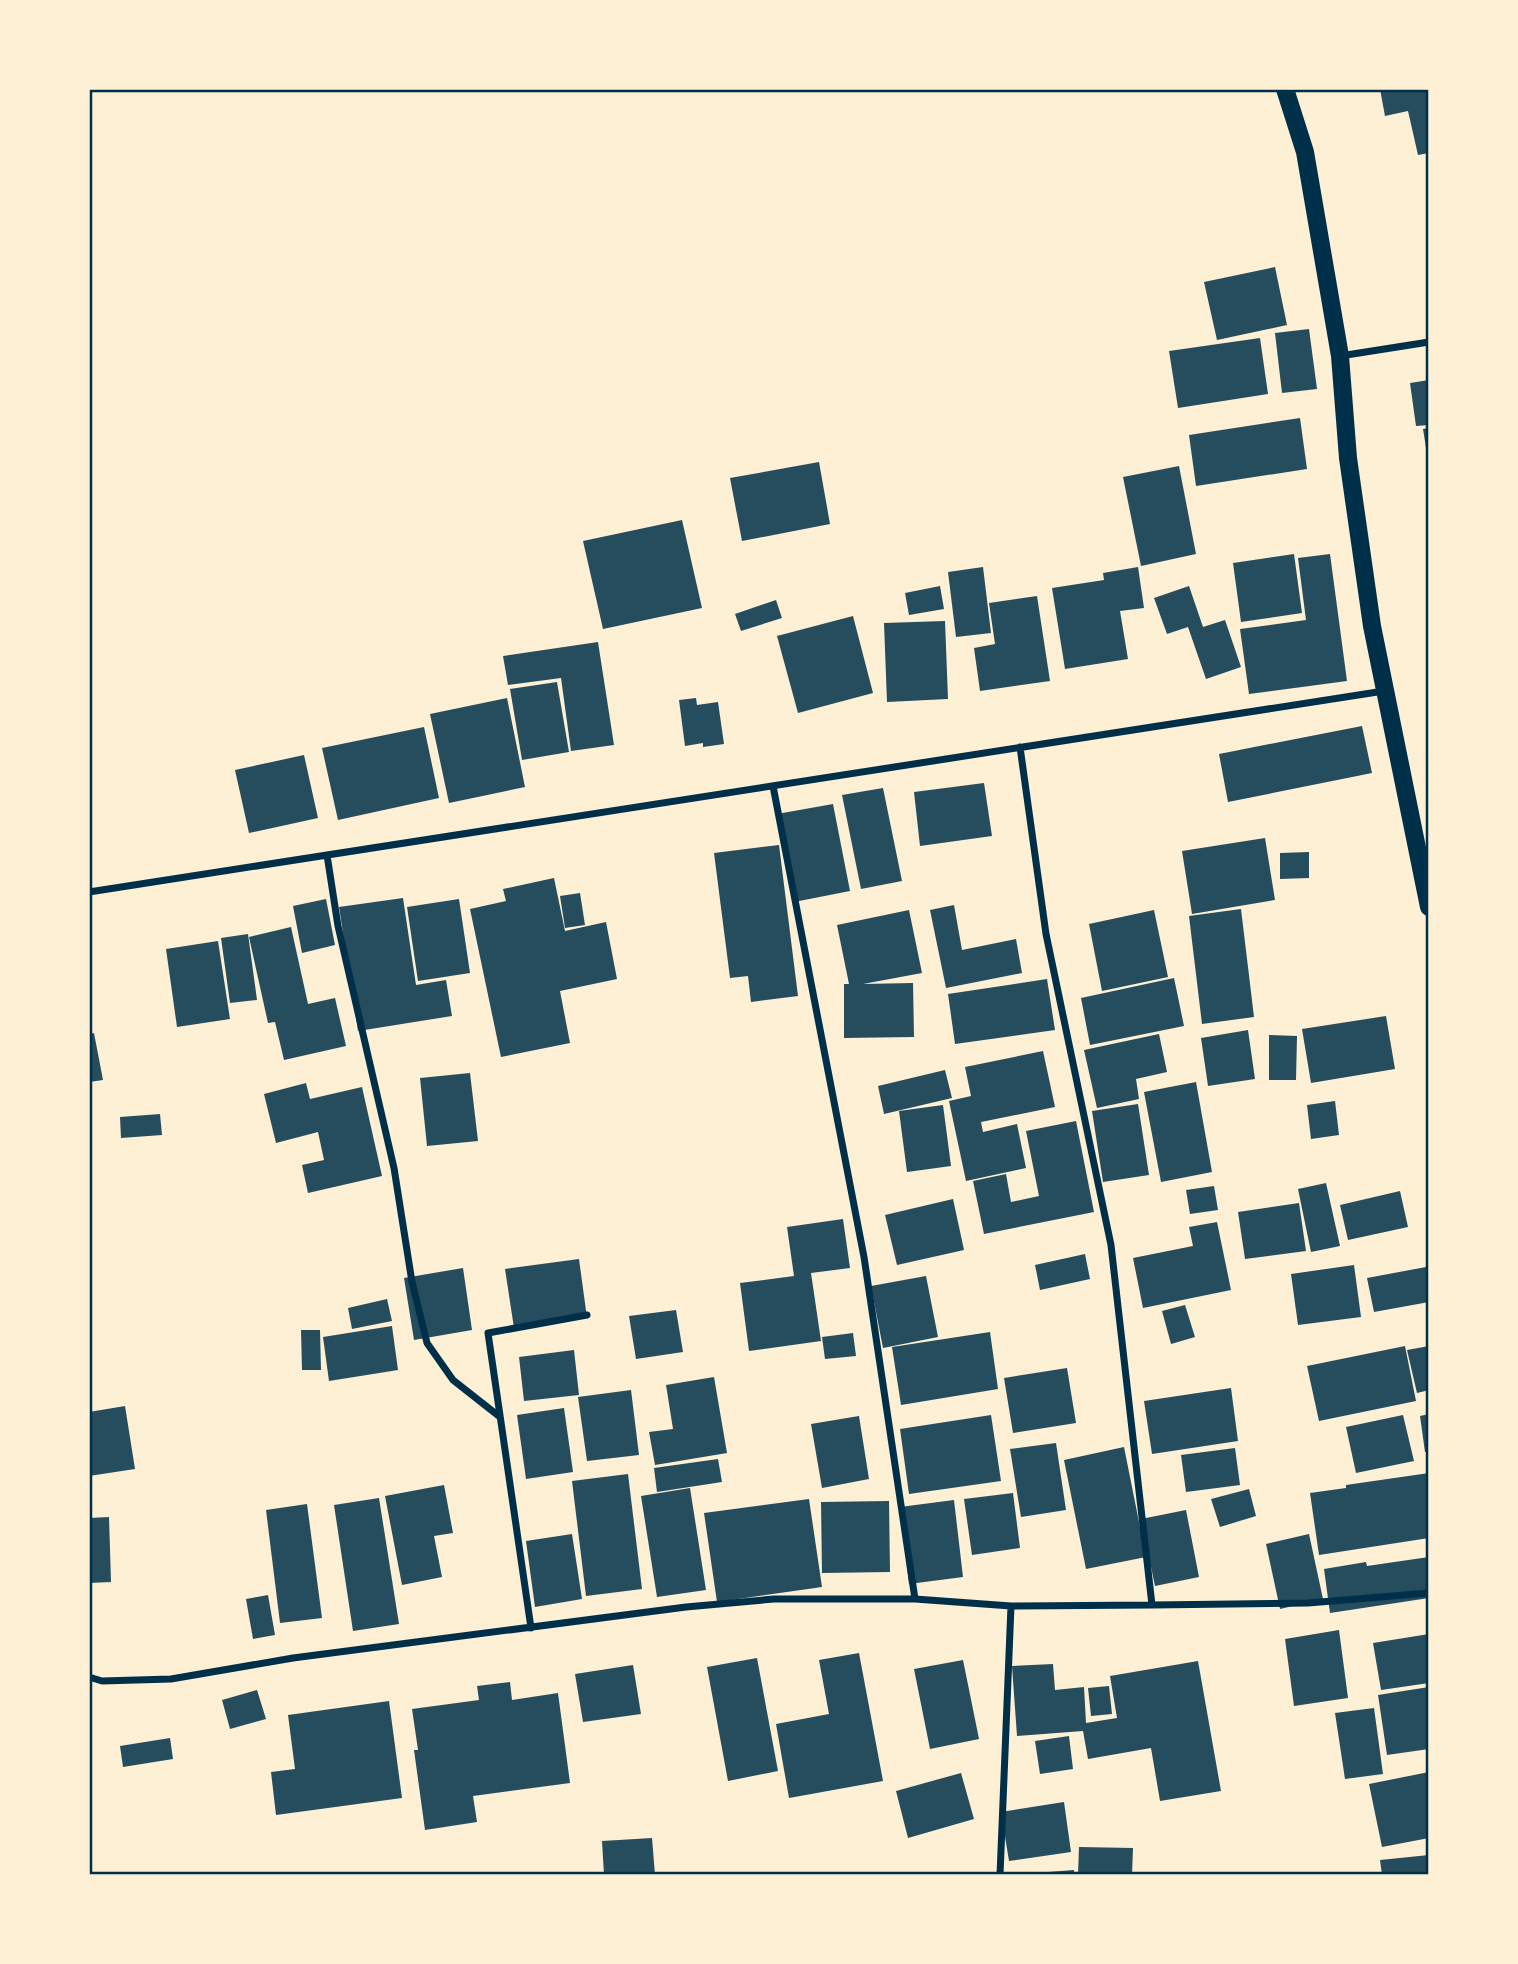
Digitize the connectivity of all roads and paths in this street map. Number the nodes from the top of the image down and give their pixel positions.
1 (1285, 89) edge
2 (1429, 342) edge
3 (1340, 356) junction
4 (1385, 691) junction
5 (1020, 747) junction
6 (773, 786) junction
7 (327, 855) junction
8 (89, 892) edge
9 (1429, 907) edge
10 (587, 1315) dead end
11 (500, 1417) junction
12 (1429, 1593) edge
13 (915, 1599) junction
14 (1153, 1605) junction
15 (1011, 1606) junction
16 (531, 1628) junction
17 (89, 1677) edge
18 (1000, 1875) edge

1 - 3 main road
2 - 3 street
3 - 4 main road
4 - 5 street
4 - 9 main road
5 - 6 street
5 - 14 street
6 - 7 street
6 - 13 street
7 - 8 street
7 - 11 street
10 - 11 street
11 - 16 street
12 - 14 street
13 - 15 street
13 - 16 street
14 - 15 street
15 - 18 street
16 - 17 street

